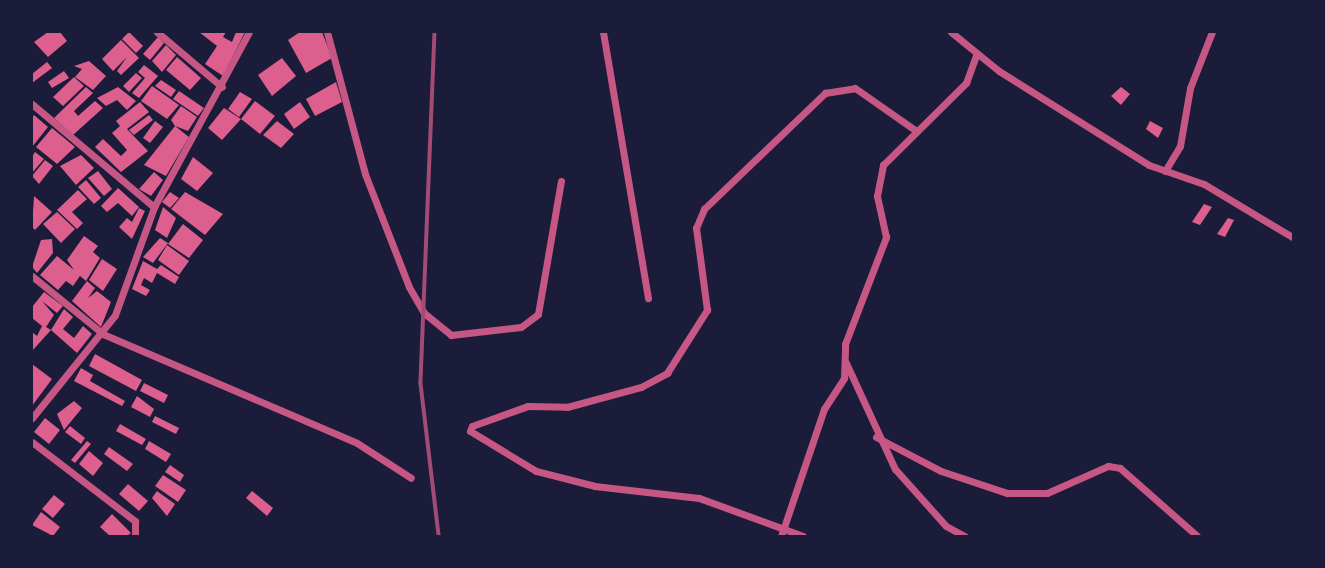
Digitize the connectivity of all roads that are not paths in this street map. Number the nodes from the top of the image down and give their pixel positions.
1 (157, 32) edge
2 (249, 32) edge
3 (327, 32) edge
4 (603, 32) edge
5 (951, 32) edge
6 (1212, 32) edge
7 (976, 55) junction
8 (222, 87) junction
9 (32, 104) edge
10 (915, 130) junction
11 (1165, 171) junction
12 (561, 181) dead end
13 (154, 207) junction
14 (1293, 238) edge
15 (32, 276) edge
16 (648, 298) dead end
17 (103, 334) junction
18 (844, 356) junction
19 (32, 418) edge
20 (876, 438) junction
21 (32, 442) edge
22 (411, 478) dead end
23 (785, 526) junction
24 (135, 537) edge
25 (781, 537) edge
26 (803, 537) edge
27 (964, 537) edge
28 (1197, 537) edge

1 - 8 street
2 - 8 street
3 - 12 street
4 - 16 street
5 - 7 street
6 - 11 street
7 - 10 street
7 - 11 street
8 - 13 street
9 - 13 street
10 - 18 street
10 - 23 street
11 - 14 street
13 - 17 street
15 - 17 street
17 - 19 street
17 - 22 street
18 - 20 street
18 - 23 street
20 - 27 street
20 - 28 street
21 - 24 street
23 - 25 street
23 - 26 street

